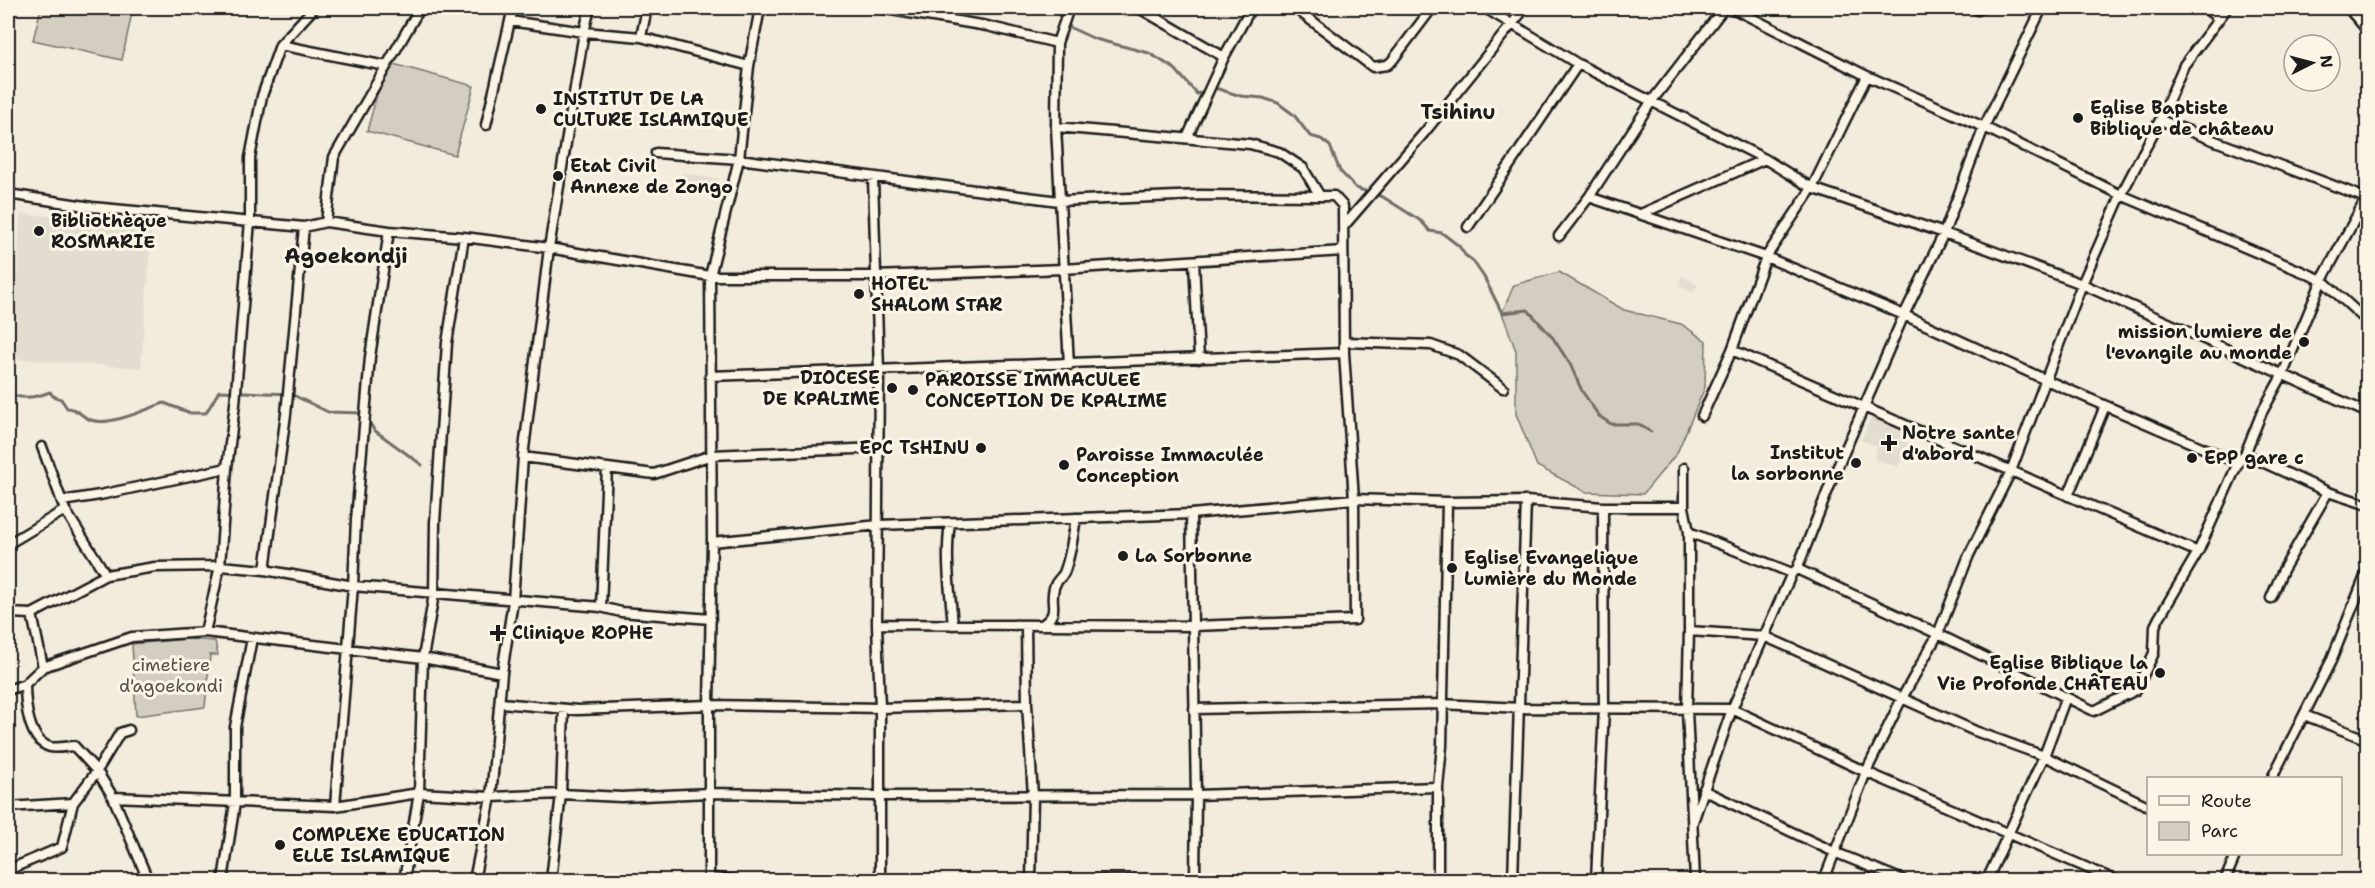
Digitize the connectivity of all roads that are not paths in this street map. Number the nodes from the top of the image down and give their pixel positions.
1 (314, 8) edge
2 (420, 8) edge
3 (513, 8) edge
4 (590, 8) edge
5 (647, 8) edge
6 (760, 8) edge
7 (879, 8) edge
8 (1069, 8) edge
9 (1139, 8) edge
10 (1251, 8) edge
11 (1295, 8) edge
12 (1432, 8) edge
13 (1485, 8) edge
14 (1525, 8) edge
15 (1724, 8) edge
16 (1732, 8) edge
17 (2042, 8) edge
18 (2205, 8) edge
19 (2228, 8) edge
20 (2348, 8) edge
21 (2218, 18) junction
22 (510, 21) junction
23 (1512, 25) junction
24 (2367, 31) edge
25 (584, 32) junction
26 (641, 37) junction
27 (1057, 43) junction
28 (280, 45) junction
29 (1224, 57) junction
30 (1578, 64) junction
31 (386, 66) junction
32 (749, 66) junction
33 (1867, 76) junction
34 (1651, 102) junction
35 (2160, 120) junction
36 (486, 125) dead end
37 (1984, 126) junction
38 (1056, 127) junction
39 (1187, 138) junction
40 (656, 153) dead end
41 (739, 159) junction
42 (1765, 159) junction
43 (873, 178) junction
44 (1812, 188) junction
45 (8, 194) edge
46 (2121, 195) junction
47 (1320, 196) junction
48 (1589, 197) junction
49 (2367, 197) edge
50 (1059, 201) junction
51 (1641, 214) junction
52 (250, 221) junction
53 (326, 222) junction
54 (1344, 226) junction
55 (303, 227) junction
56 (1468, 227) dead end
57 (388, 231) junction
58 (1944, 233) junction
59 (1559, 236) dead end
60 (464, 237) junction
61 (549, 248) junction
62 (1343, 251) junction
63 (1766, 257) junction
64 (1194, 262) junction
65 (1063, 269) junction
66 (710, 276) junction
67 (875, 276) junction
68 (2322, 280) junction
69 (2082, 284) junction
70 (1904, 315) junction
71 (2367, 322) edge
72 (1345, 342) junction
73 (1732, 350) junction
74 (1344, 353) junction
75 (1199, 359) junction
76 (1069, 365) junction
77 (879, 370) junction
78 (710, 376) junction
79 (2282, 376) junction
80 (2046, 380) junction
81 (1503, 388) dead end
82 (2105, 406) junction
83 (1865, 407) junction
84 (2367, 413) edge
85 (1702, 416) dead end
86 (42, 447) dead end
87 (878, 448) junction
88 (2245, 454) junction
89 (712, 455) junction
90 (524, 457) junction
91 (2238, 463) junction
92 (227, 468) junction
93 (607, 468) junction
94 (1684, 468) dead end
95 (2011, 471) junction
96 (2328, 492) junction
97 (2068, 496) junction
98 (1354, 499) junction
99 (1526, 501) junction
100 (1447, 502) junction
101 (63, 505) junction
102 (2367, 505) edge
103 (1603, 507) junction
104 (1684, 507) junction
105 (1191, 514) junction
106 (1076, 518) junction
107 (950, 523) junction
108 (879, 525) junction
109 (1689, 532) junction
110 (712, 542) junction
111 (8, 544) edge
112 (2198, 552) junction
113 (220, 566) junction
114 (2367, 569) edge
115 (265, 570) junction
116 (1795, 571) junction
117 (106, 575) junction
118 (353, 585) junction
119 (434, 594) junction
120 (2271, 598) dead end
121 (513, 601) junction
122 (601, 608) junction
123 (8, 613) edge
124 (32, 614) junction
125 (711, 619) junction
126 (877, 624) junction
127 (953, 625) junction
128 (1026, 625) junction
129 (1041, 626) junction
130 (1194, 627) junction
131 (1689, 631) junction
132 (206, 632) junction
133 (1938, 634) junction
134 (1764, 636) junction
135 (252, 638) junction
136 (347, 649) junction
137 (423, 658) junction
138 (43, 667) junction
139 (502, 673) junction
140 (25, 684) junction
141 (8, 690) edge
142 (2066, 697) junction
143 (1902, 698) junction
144 (501, 703) junction
145 (1027, 704) junction
146 (1441, 704) junction
147 (709, 705) junction
148 (880, 708) junction
149 (1520, 708) junction
150 (1604, 708) junction
151 (564, 709) junction
152 (1194, 709) junction
153 (1687, 710) junction
154 (1732, 710) junction
155 (2304, 715) junction
156 (129, 730) dead end
157 (2367, 740) edge
158 (2044, 756) junction
159 (97, 771) junction
160 (1866, 772) junction
161 (2273, 777) edge
162 (1438, 787) junction
163 (1703, 790) junction
164 (419, 793) junction
165 (709, 793) junction
166 (561, 794) junction
167 (1196, 795) junction
168 (490, 796) junction
169 (879, 796) junction
170 (1034, 796) junction
171 (113, 797) junction
172 (73, 803) junction
173 (235, 803) junction
174 (335, 806) junction
175 (2147, 806) edge
176 (8, 807) edge
177 (1694, 822) junction
178 (2010, 833) junction
179 (1834, 852) junction
180 (2236, 855) edge
181 (8, 870) edge
182 (709, 879) edge
183 (1513, 879) junction
184 (148, 880) edge
185 (223, 880) edge
186 (404, 880) edge
187 (474, 880) edge
188 (551, 880) edge
189 (734, 880) edge
190 (878, 880) edge
191 (917, 880) edge
192 (1031, 880) edge
193 (1066, 880) edge
194 (1196, 880) edge
195 (1329, 880) edge
196 (1438, 880) edge
197 (1474, 880) edge
198 (1558, 880) edge
199 (1596, 880) edge
200 (1695, 880) edge
201 (1824, 880) edge
202 (1903, 880) edge
203 (1987, 880) edge
204 (2115, 880) edge
205 (2225, 880) edge

1 - 28 street
2 - 31 street
3 - 22 street
4 - 25 street
5 - 26 street
6 - 32 street
7 - 27 street
8 - 27 street
9 - 29 street
10 - 29 street
11 - 12 street
13 - 23 street
14 - 23 street
15 - 34 street
16 - 33 street
17 - 37 street
18 - 21 street
19 - 21 street
20 - 24 street
21 - 35 street
22 - 25 street
22 - 36 street
23 - 30 street
23 - 54 street
25 - 26 street
25 - 61 street
26 - 32 street
27 - 38 street
28 - 31 street
28 - 52 street
29 - 39 street
30 - 34 street
30 - 56 street
31 - 53 street
32 - 41 street
33 - 37 street
33 - 44 street
34 - 42 street
34 - 48 street
35 - 46 street
35 - 49 street
37 - 46 street
37 - 58 street
38 - 39 street
38 - 50 street
39 - 47 street
40 - 41 street
41 - 43 street
41 - 66 street
42 - 44 street
42 - 51 street
43 - 50 street
43 - 67 street
44 - 58 street
44 - 63 street
45 - 52 street
46 - 68 street
46 - 69 street
47 - 50 street
47 - 54 street
48 - 51 street
48 - 59 street
49 - 68 street
50 - 65 street
51 - 63 street
52 - 55 street
52 - 92 street
53 - 55 street
53 - 57 street
54 - 62 street
55 - 115 street
57 - 60 street
57 - 118 street
58 - 69 street
58 - 70 street
60 - 61 street
60 - 119 street
61 - 66 street
61 - 90 street
62 - 64 street
62 - 72 street
63 - 70 street
63 - 73 street
64 - 65 street
64 - 75 street
65 - 67 street
65 - 76 street
66 - 67 street
66 - 78 street
67 - 77 street
68 - 71 street
68 - 79 street
69 - 79 street
69 - 80 street
70 - 80 street
70 - 83 street
72 - 74 street
72 - 81 street
73 - 83 street
73 - 85 street
74 - 75 street
74 - 98 street
75 - 76 street
76 - 77 street
77 - 78 street
77 - 87 street
78 - 89 street
79 - 84 street
79 - 88 street
80 - 82 street
80 - 95 street
82 - 91 street
82 - 97 street
83 - 95 street
83 - 116 street
86 - 101 street
87 - 89 street
87 - 108 street
88 - 91 street
88 - 96 street
89 - 93 street
89 - 110 street
90 - 93 street
90 - 121 street
91 - 112 street
92 - 101 street
92 - 113 street
93 - 122 street
94 - 104 street
95 - 97 street
95 - 133 street
96 - 102 street
96 - 120 street
97 - 112 street
98 - 100 street
98 - 105 street
98 - 130 street
99 - 100 street
99 - 103 street
99 - 149 street
100 - 146 street
101 - 111 street
101 - 117 street
103 - 104 street
103 - 150 street
104 - 109 street
105 - 106 street
105 - 130 street
106 - 107 street
106 - 129 street
107 - 108 street
107 - 127 street
108 - 110 street
108 - 126 street
109 - 116 street
109 - 131 street
110 - 125 street
112 - 142 street
113 - 115 street
113 - 117 street
113 - 132 street
114 - 155 street
115 - 118 street
116 - 133 street
116 - 134 street
117 - 124 street
118 - 119 street
118 - 136 street
119 - 121 street
119 - 137 street
121 - 122 street
121 - 139 street
122 - 125 street
123 - 124 street
124 - 138 street
125 - 147 street
126 - 127 street
126 - 148 street
127 - 128 street
128 - 129 street
128 - 145 street
129 - 130 street
130 - 152 street
131 - 134 street
131 - 153 street
132 - 135 street
132 - 138 street
133 - 142 street
133 - 143 street
134 - 143 street
134 - 154 street
135 - 136 street
135 - 173 street
136 - 137 street
136 - 174 street
137 - 139 street
137 - 164 street
138 - 140 street
139 - 144 street
140 - 141 street
140 - 159 street
142 - 158 street
143 - 158 street
143 - 160 street
144 - 151 street
144 - 168 street
145 - 148 street
145 - 170 street
146 - 149 street
146 - 152 street
146 - 162 street
147 - 148 street
147 - 151 street
147 - 165 street
148 - 169 street
149 - 150 street
149 - 183 street
150 - 153 street
150 - 199 street
151 - 166 street
152 - 167 street
153 - 154 street
153 - 177 street
154 - 160 street
154 - 163 street
155 - 157 street
155 - 161 street
156 - 159 street
158 - 175 street
158 - 178 street
159 - 171 street
159 - 172 street
160 - 178 street
160 - 179 street
162 - 167 street
162 - 196 street
163 - 177 street
163 - 179 street
164 - 168 street
164 - 174 street
164 - 186 street
165 - 166 street
165 - 169 street
165 - 182 street
166 - 168 street
166 - 188 street
167 - 170 street
167 - 194 street
168 - 187 street
169 - 170 street
169 - 190 street
170 - 192 street
171 - 173 street
171 - 184 street
172 - 176 street
172 - 181 street
173 - 174 street
173 - 185 street
177 - 200 street
178 - 203 street
178 - 204 street
179 - 201 street
179 - 202 street
180 - 205 street
182 - 189 street
183 - 197 street
183 - 198 street
190 - 191 street
193 - 194 street
194 - 195 street

